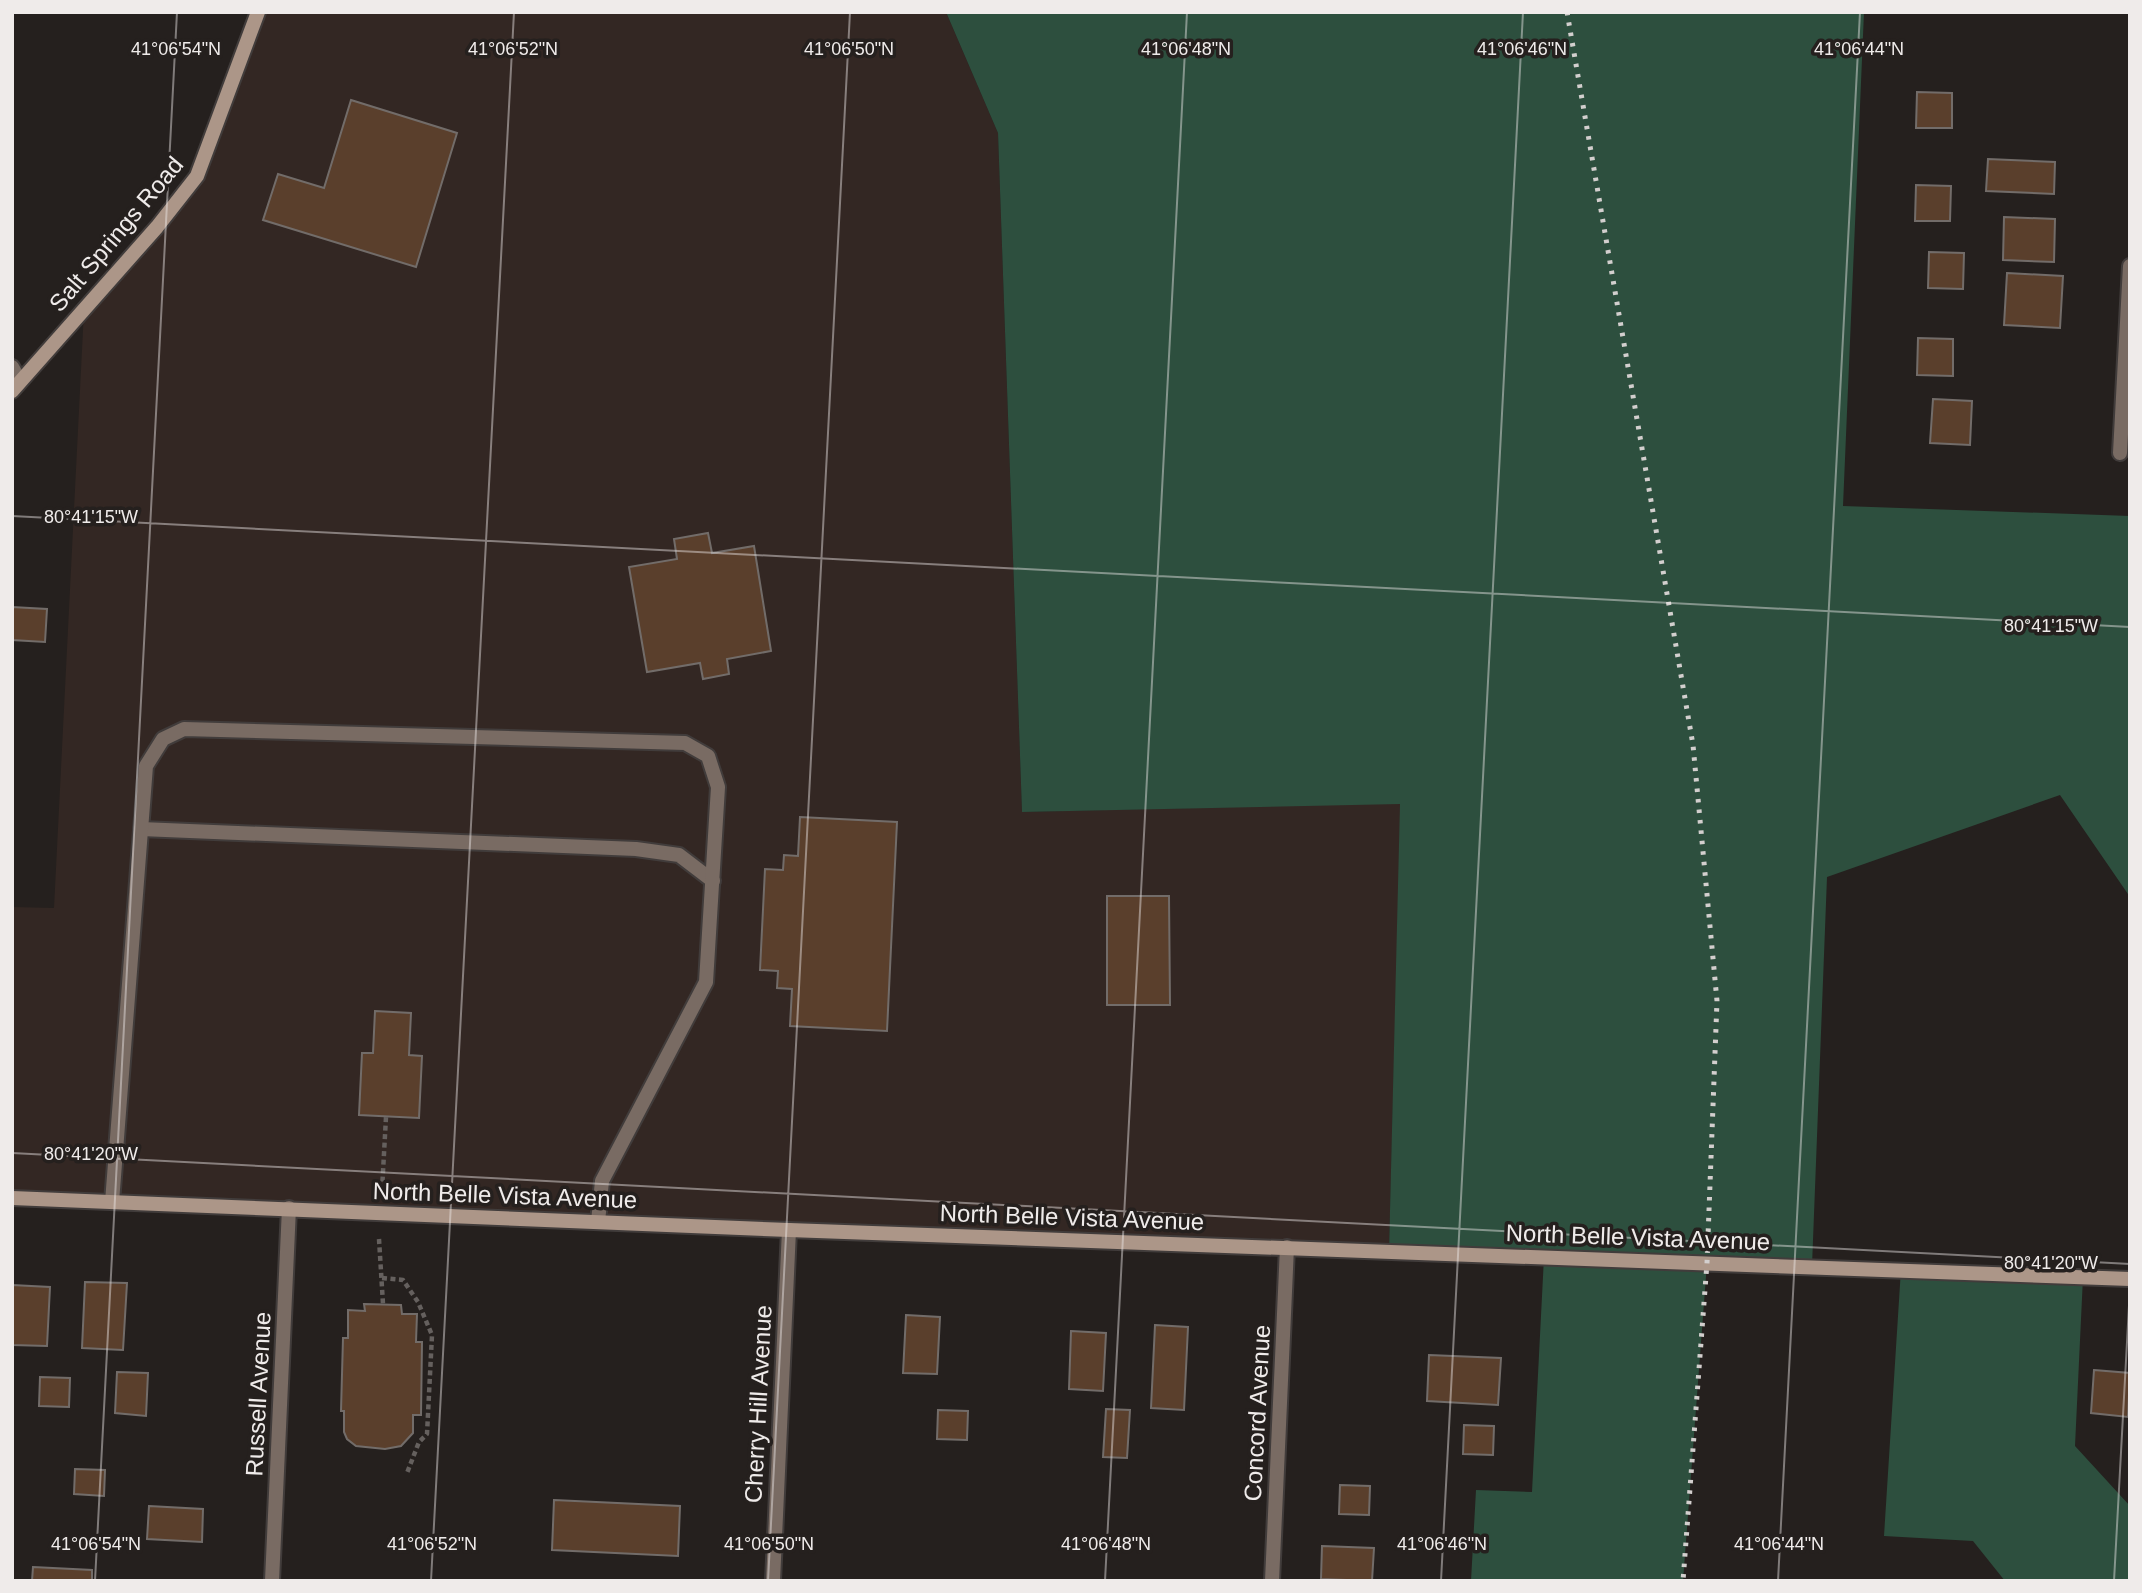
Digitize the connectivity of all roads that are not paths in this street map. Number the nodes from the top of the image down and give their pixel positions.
1 (258, 12) edge
2 (2130, 266) edge
3 (12, 367) edge
4 (16, 386) edge
5 (2120, 453) dead end
6 (141, 830) junction
7 (713, 881) junction
8 (12, 1198) edge
9 (112, 1202) junction
10 (289, 1208) junction
11 (598, 1222) junction
12 (789, 1230) junction
13 (1287, 1247) junction
14 (2130, 1279) edge
15 (272, 1581) edge
16 (773, 1581) edge
17 (1272, 1581) edge

1 - 4 street, Salt Springs Road
2 - 5 street
3 - 4 street
6 - 7 street
6 - 7 street
6 - 9 street
7 - 11 street
8 - 9 street, North Belle Vista Avenue
9 - 10 street, North Belle Vista Avenue
10 - 11 street, North Belle Vista Avenue
10 - 15 street, Russell Avenue
11 - 12 street, North Belle Vista Avenue
12 - 13 street, North Belle Vista Avenue
12 - 16 street, Cherry Hill Avenue
13 - 14 street, North Belle Vista Avenue
13 - 17 street, Concord Avenue

